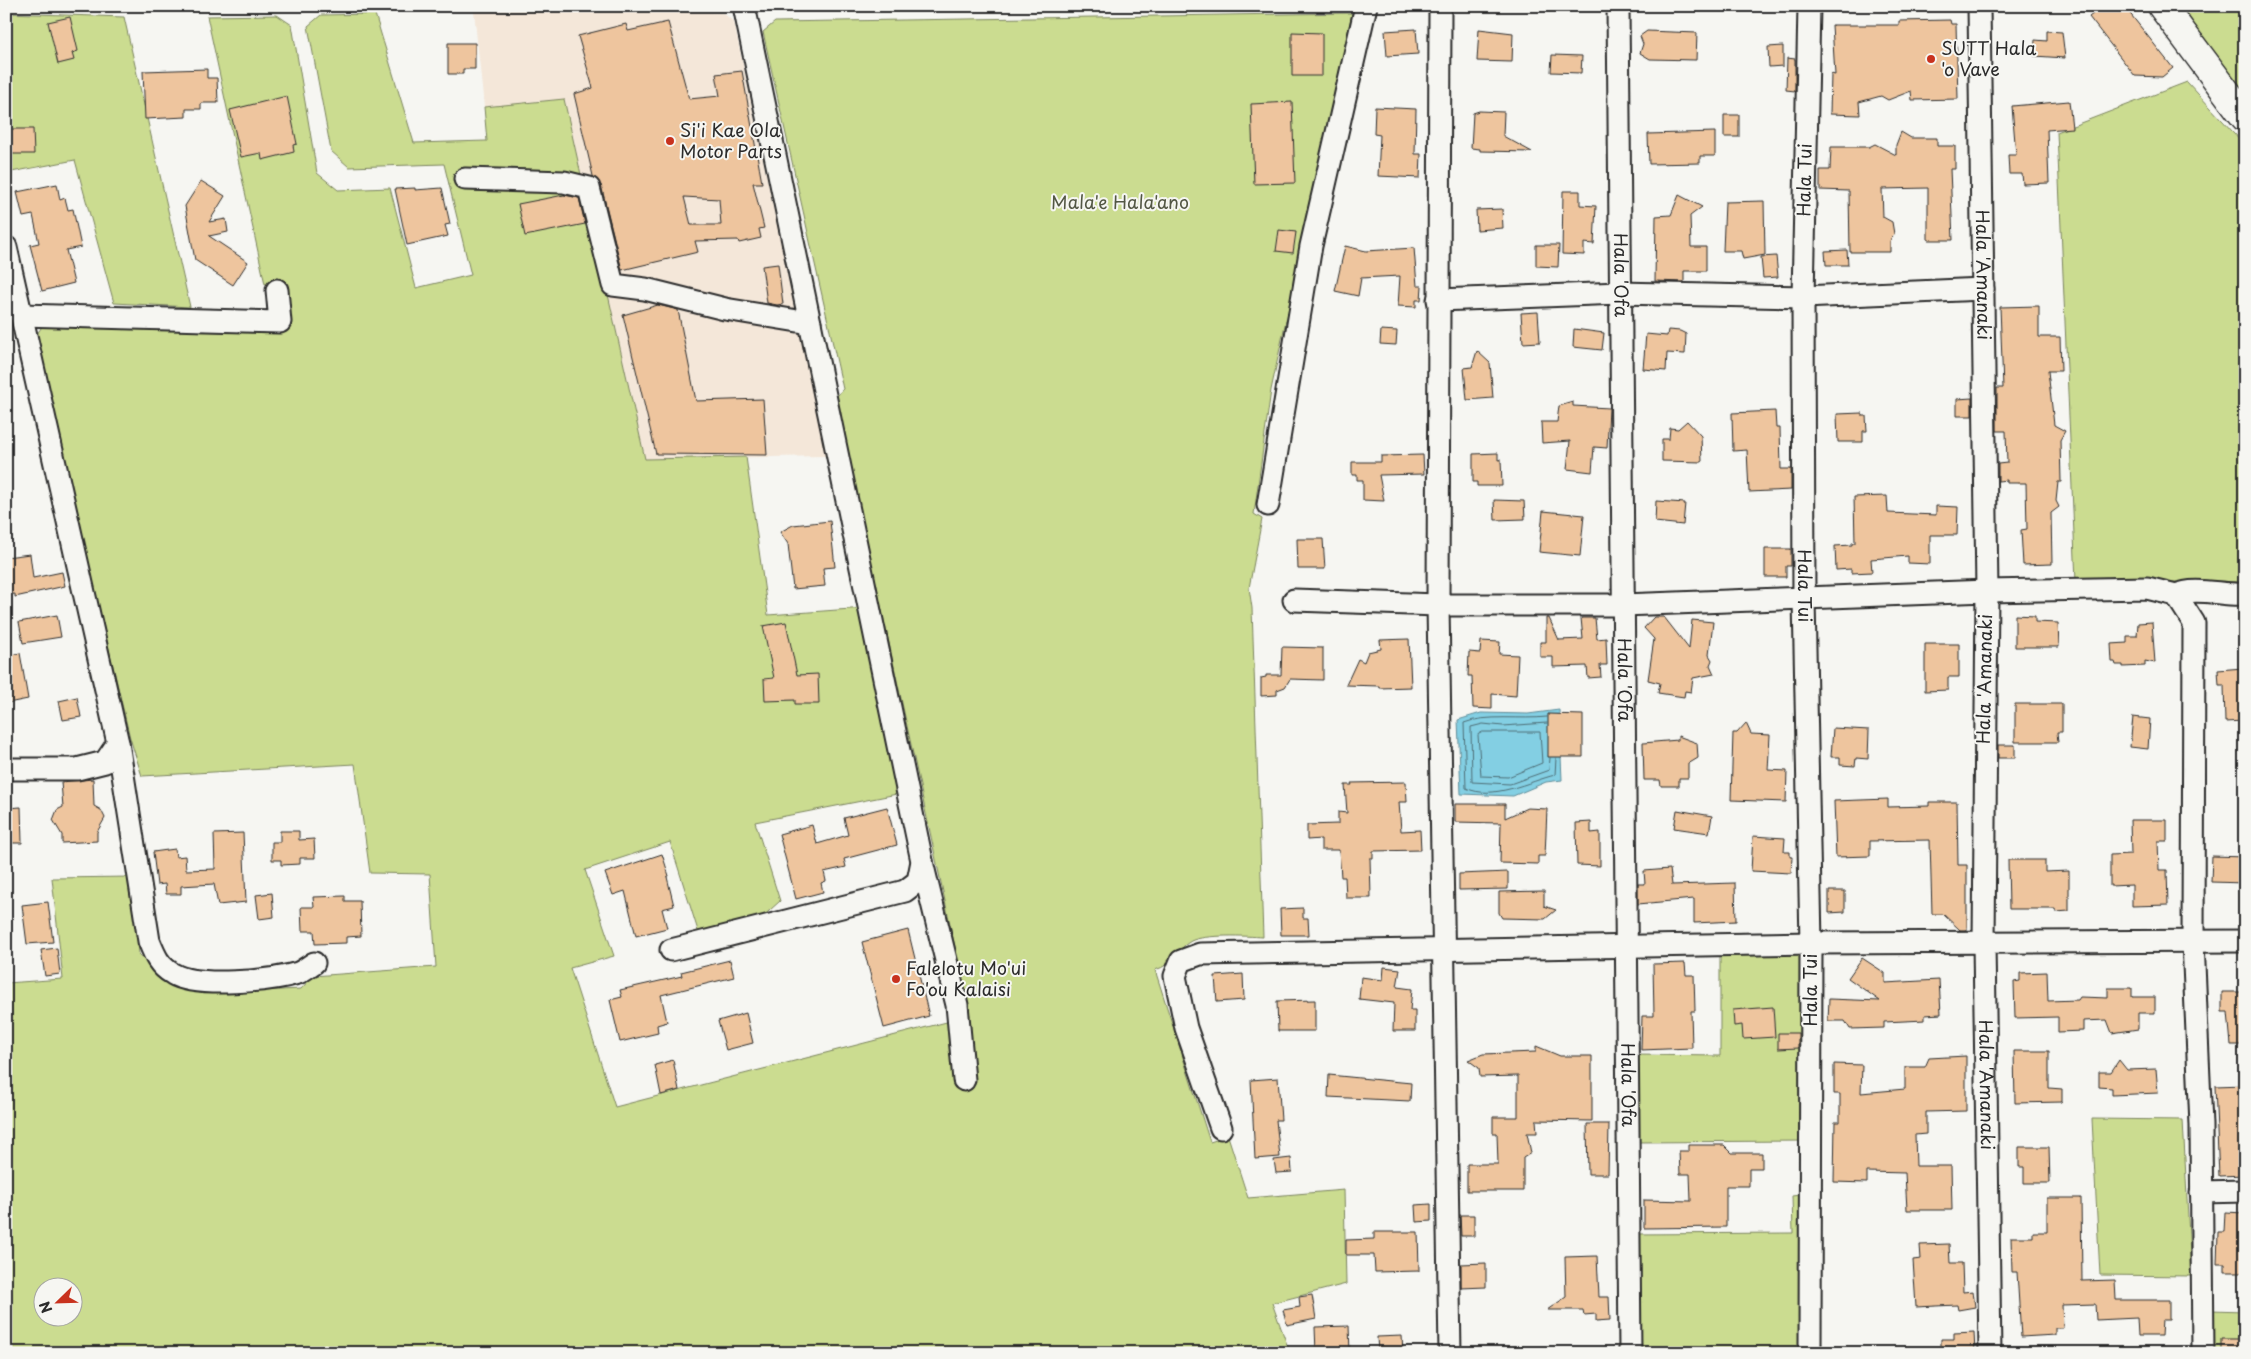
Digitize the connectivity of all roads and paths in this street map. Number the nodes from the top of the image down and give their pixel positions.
1 (744, 6) edge
2 (1366, 6) edge
3 (1440, 6) edge
4 (1618, 6) edge
5 (1808, 6) edge
6 (1979, 6) edge
7 (2162, 6) edge
8 (2245, 117) edge
9 (465, 179) dead end
10 (6, 246) edge
11 (1983, 289) junction
12 (277, 290) dead end
13 (1620, 293) junction
14 (1803, 297) junction
15 (1438, 300) junction
16 (21, 315) junction
17 (810, 323) junction
18 (1268, 505) dead end
19 (1987, 591) junction
20 (2176, 594) junction
21 (2245, 594) edge
22 (1804, 599) junction
23 (1294, 600) dead end
24 (1438, 605) junction
25 (1623, 605) junction
26 (118, 743) junction
27 (6, 769) edge
28 (922, 861) junction
29 (2193, 941) junction
30 (2245, 941) edge
31 (1811, 943) junction
32 (1984, 943) junction
33 (1627, 947) junction
34 (671, 950) dead end
35 (1444, 950) junction
36 (314, 963) dead end
37 (964, 1080) dead end
38 (1221, 1128) dead end
39 (2245, 1191) edge
40 (2201, 1192) junction
41 (1450, 1353) edge
42 (1630, 1353) edge
43 (1810, 1353) edge
44 (1990, 1353) edge
45 (2203, 1353) edge

1 - 17 street
2 - 18 street
3 - 15 street
4 - 13 street, Hala 'Ofa
5 - 14 street, Hala Tui
6 - 11 street, Hala 'Amanaki
7 - 8 main road
9 - 17 street
10 - 16 street
11 - 14 street
11 - 19 street, Hala 'Amanaki
12 - 16 street
13 - 14 street
13 - 15 street
13 - 25 street, Hala 'Ofa
14 - 22 street, Hala Tui
15 - 24 street
16 - 26 street
17 - 28 street
19 - 20 street
19 - 22 street
19 - 32 street, Hala 'Amanaki
20 - 21 street
20 - 29 street
22 - 25 street
22 - 31 street, Hala Tui
23 - 24 street
24 - 25 street
24 - 35 street
25 - 33 street, Hala 'Ofa
26 - 27 street
26 - 36 street
28 - 34 street
28 - 37 street
29 - 30 street
29 - 32 street
29 - 40 street
31 - 32 street
31 - 33 street
31 - 43 street, Hala Tui
32 - 44 street, Hala 'Amanaki
33 - 35 street
33 - 42 street, Hala 'Ofa
35 - 38 street
35 - 41 street
39 - 40 street
40 - 45 street

